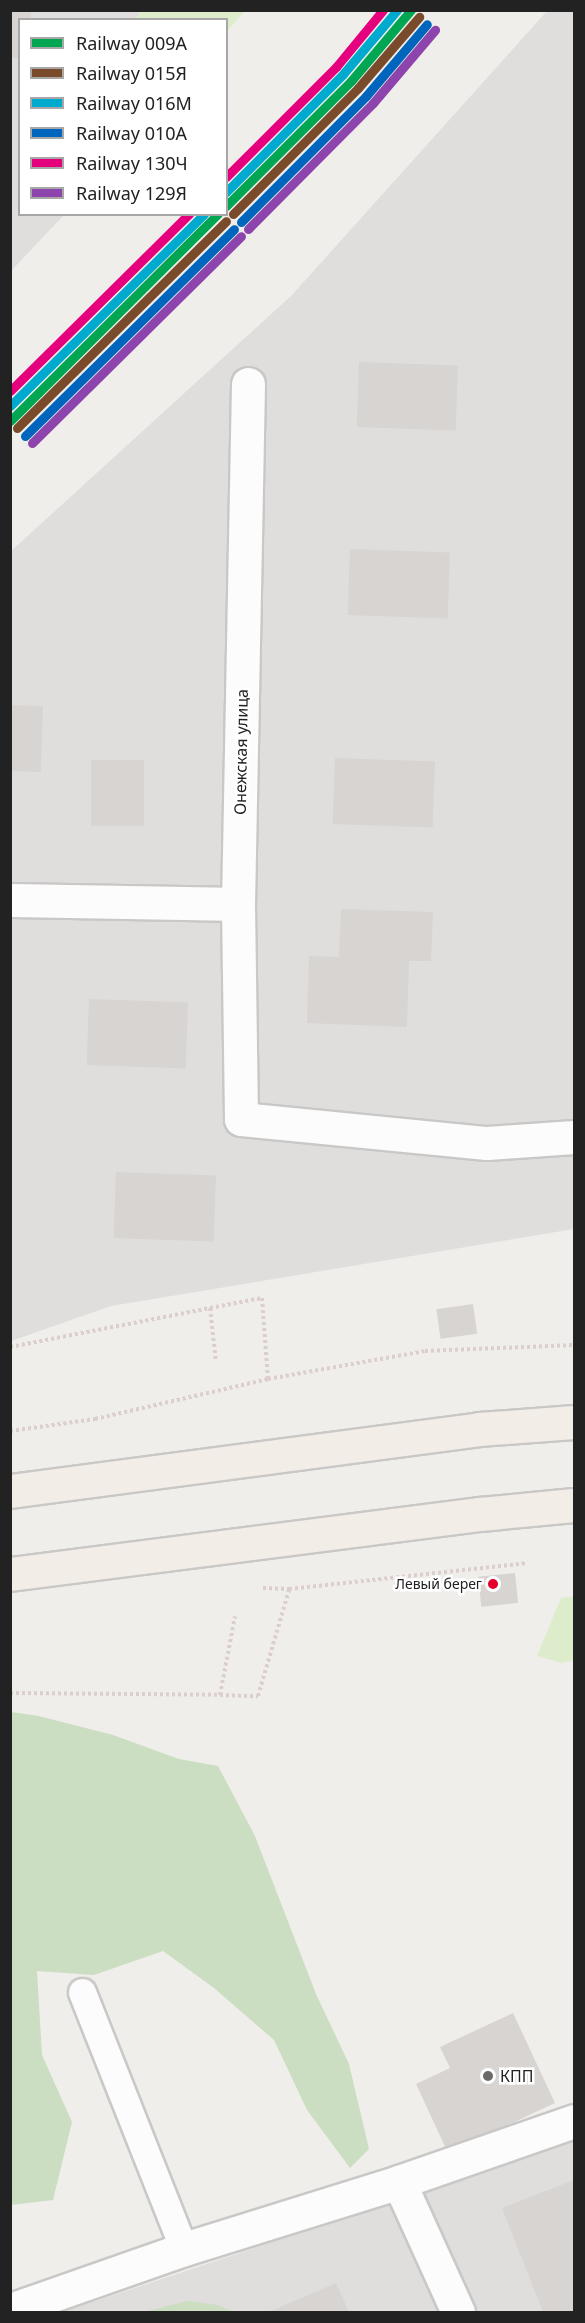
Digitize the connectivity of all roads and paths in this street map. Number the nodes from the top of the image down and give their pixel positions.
1 (248, 384) dead end
2 (10, 900) edge
3 (238, 904) junction
4 (574, 1137) edge
5 (210, 1308) junction
6 (574, 1345) edge
7 (10, 1347) edge
8 (216, 1362) dead end
9 (268, 1379) junction
10 (574, 1422) edge
11 (10, 1431) edge
12 (10, 1491) edge
13 (574, 1505) edge
14 (10, 1574) edge
15 (289, 1590) dead end
16 (235, 1616) dead end
17 (10, 1693) edge
18 (220, 1695) junction
19 (82, 1992) dead end
20 (574, 2121) edge
21 (399, 2182) junction
22 (184, 2249) junction
23 (10, 2310) edge
24 (458, 2313) edge

1 - 3 street, Онежская улица
2 - 3 street
3 - 4 street, Онежская улица
5 - 7 path
5 - 8 path
5 - 9 path
6 - 9 path
9 - 11 path
10 - 12 main road
13 - 14 main road
15 - 18 path
16 - 18 path
17 - 18 path
19 - 22 lane
20 - 21 street
21 - 22 street
21 - 24 street
22 - 23 street

